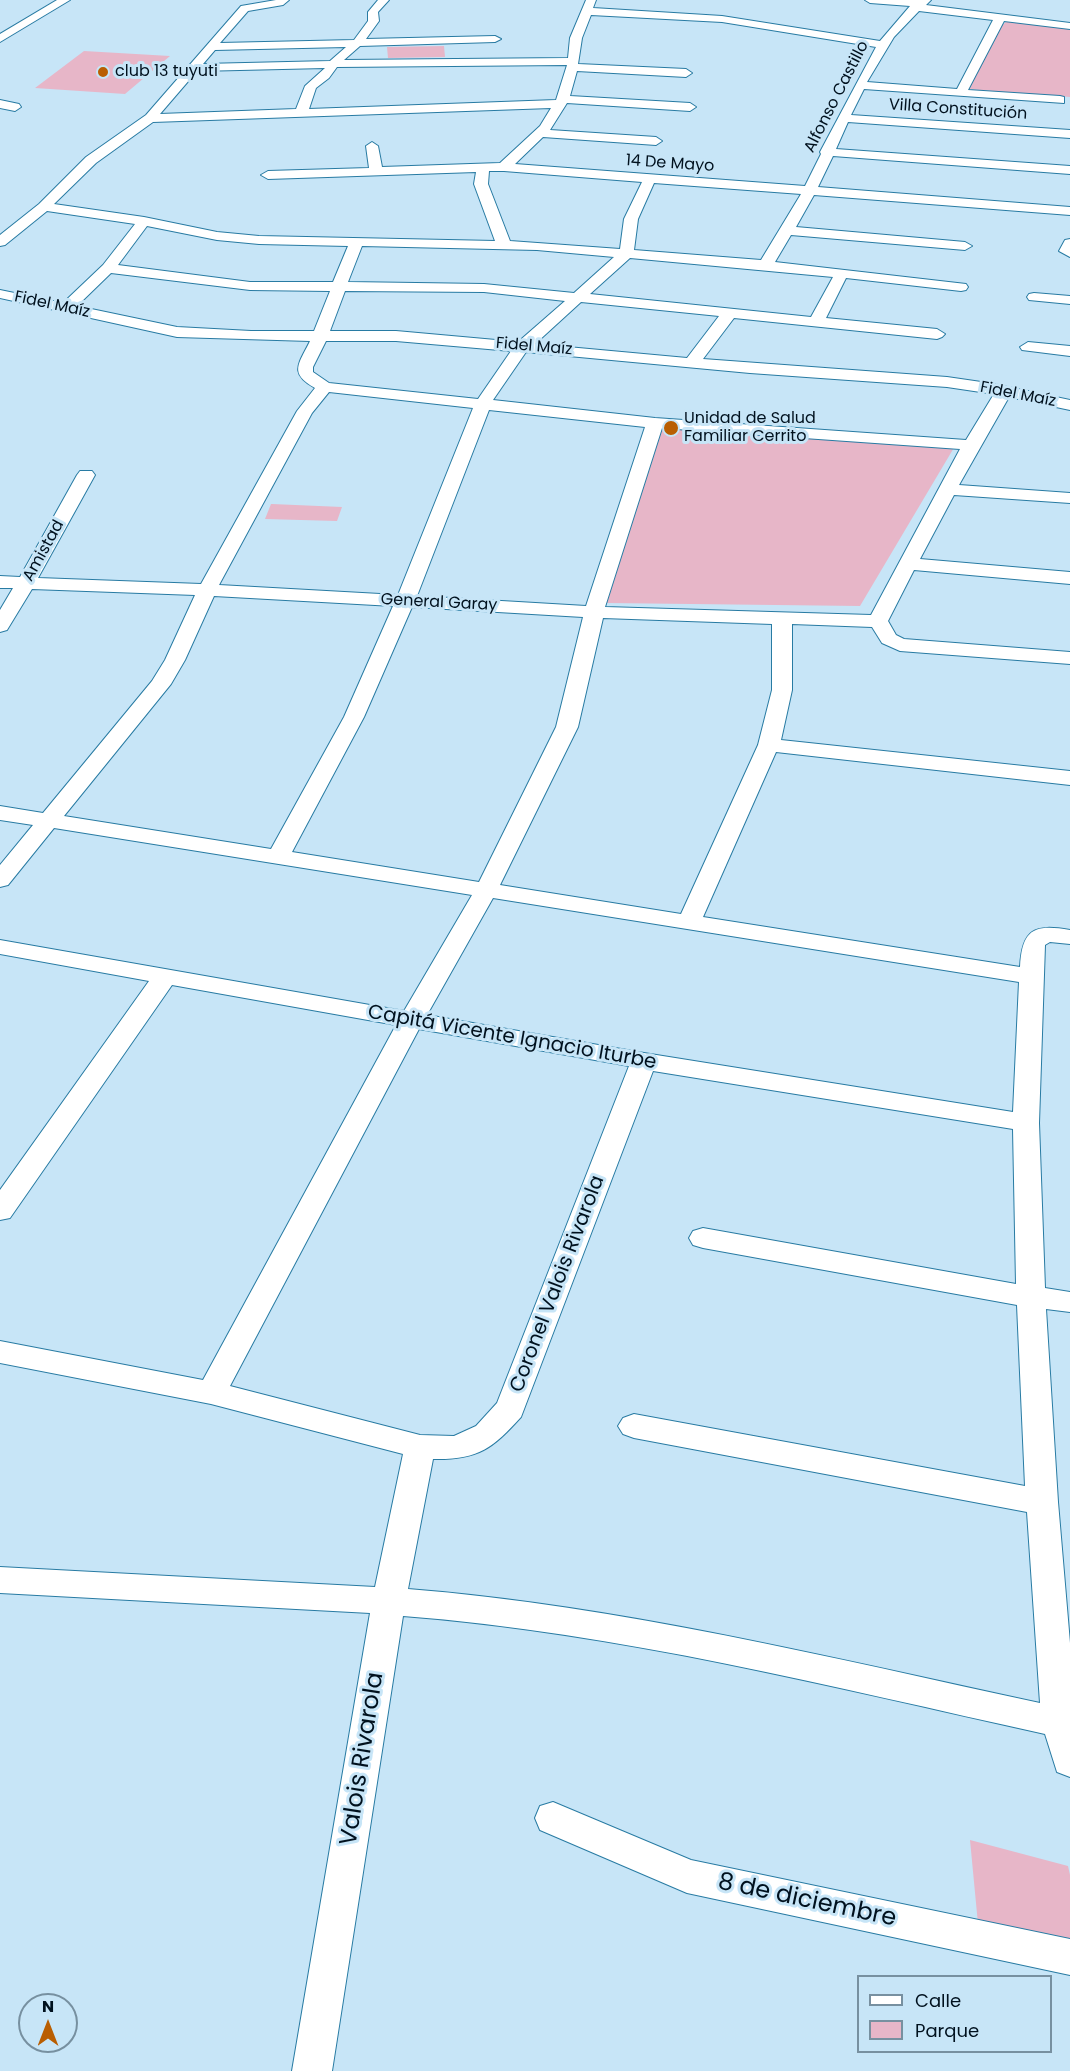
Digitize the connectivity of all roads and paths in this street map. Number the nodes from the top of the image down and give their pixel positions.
1 (65, 0) edge
2 (284, 0) edge
3 (384, 0) edge
4 (870, 0) edge
5 (920, 3) edge
6 (588, 6) edge
7 (1002, 18) junction
8 (1070, 26) edge
9 (0, 39) edge
10 (495, 39) dead end
11 (358, 42) junction
12 (882, 45) junction
13 (212, 47) junction
14 (333, 64) junction
15 (572, 64) junction
16 (193, 68) junction
17 (686, 74) dead end
18 (860, 85) junction
19 (962, 92) junction
20 (1060, 100) dead end
21 (562, 102) junction
22 (0, 104) edge
23 (15, 107) dead end
24 (690, 107) dead end
25 (301, 113) junction
26 (150, 117) junction
27 (844, 118) junction
28 (540, 133) junction
29 (1070, 134) edge
30 (656, 141) dead end
31 (372, 146) dead end
32 (826, 152) junction
33 (504, 167) junction
34 (483, 168) junction
35 (1070, 170) edge
36 (376, 172) junction
37 (268, 175) dead end
38 (649, 180) junction
39 (810, 190) junction
40 (44, 207) junction
41 (1070, 212) edge
42 (144, 222) junction
43 (785, 231) junction
44 (0, 242) edge
45 (356, 243) junction
46 (1070, 243) edge
47 (504, 245) junction
48 (965, 246) dead end
49 (1070, 253) edge
50 (626, 254) junction
51 (766, 265) junction
52 (108, 268) junction
53 (841, 275) junction
54 (338, 287) junction
55 (961, 287) dead end
56 (0, 294) edge
57 (576, 297) junction
58 (1034, 297) dead end
59 (1070, 300) edge
60 (68, 307) junction
61 (730, 313) junction
62 (816, 322) junction
63 (937, 334) dead end
64 (320, 336) junction
65 (523, 346) junction
66 (1028, 346) dead end
67 (1070, 351) edge
68 (692, 362) junction
69 (326, 387) junction
70 (1004, 391) junction
71 (483, 403) junction
72 (1070, 405) edge
73 (655, 423) junction
74 (971, 445) junction
75 (86, 475) dead end
76 (948, 489) junction
77 (1070, 498) edge
78 (909, 564) junction
79 (1070, 578) edge
80 (0, 582) edge
81 (26, 583) junction
82 (207, 591) junction
83 (405, 601) junction
84 (594, 612) junction
85 (782, 620) junction
86 (878, 621) junction
87 (0, 626) edge
88 (1070, 658) edge
89 (769, 745) junction
90 (1070, 778) edge
91 (0, 813) edge
92 (51, 821) junction
93 (279, 856) junction
94 (0, 880) edge
95 (486, 890) junction
96 (689, 922) junction
97 (1070, 936) edge
98 (0, 947) edge
99 (166, 975) junction
100 (1031, 976) junction
101 (411, 1021) junction
102 (644, 1061) junction
103 (1026, 1123) junction
104 (0, 1211) edge
105 (703, 1238) dead end
106 (1031, 1297) junction
107 (1070, 1302) edge
108 (0, 1352) edge
109 (211, 1393) junction
110 (634, 1426) dead end
111 (420, 1447) junction
112 (1042, 1502) junction
113 (0, 1580) edge
114 (389, 1601) junction
115 (1059, 1722) junction
116 (1070, 1761) edge
117 (553, 1818) dead end
118 (1070, 1957) edge
119 (312, 2071) edge

1 - 9 street
2 - 13 street
3 - 11 street
4 - 5 street
5 - 7 street
5 - 12 street, Alfonso Castillo
6 - 12 street
6 - 15 street
7 - 8 street
7 - 19 street
10 - 11 street
11 - 13 street
11 - 14 street
12 - 18 street, Alfonso Castillo
13 - 16 street
14 - 15 street
14 - 16 street
14 - 25 street
15 - 17 street
15 - 21 street
16 - 26 street
18 - 19 street
18 - 27 street, Alfonso Castillo
19 - 20 street
21 - 24 street
21 - 25 street
21 - 28 street
22 - 23 street
25 - 26 street
26 - 40 street
27 - 29 street, Villa Constitución
27 - 32 street, Alfonso Castillo
28 - 30 street
28 - 33 street
31 - 36 street
32 - 35 street
32 - 39 street, Alfonso Castillo
33 - 34 street, 14 De Mayo
33 - 38 street, 14 De Mayo
34 - 36 street, 14 De Mayo
34 - 47 street
36 - 37 street, 14 De Mayo
38 - 39 street, 14 De Mayo
38 - 50 street
39 - 41 street, 14 De Mayo
39 - 43 street, Alfonso Castillo
40 - 42 street
40 - 44 street
42 - 45 street
42 - 52 street
43 - 48 street
43 - 51 street, Alfonso Castillo
45 - 47 street
45 - 54 street
46 - 49 street
47 - 50 street
50 - 51 street
50 - 57 street
51 - 53 street
52 - 54 street
52 - 60 street
53 - 55 street
53 - 62 street
54 - 57 street
54 - 64 street
56 - 60 street, Fidel Maíz
57 - 61 street
57 - 65 street
58 - 59 street
60 - 64 street, Fidel Maíz
61 - 62 street
61 - 68 street
62 - 63 street
64 - 65 street, Fidel Maíz
64 - 69 street
65 - 68 street, Fidel Maíz
65 - 71 street
66 - 67 street
68 - 70 street, Fidel Maíz
69 - 71 street
69 - 82 street
70 - 72 street, Fidel Maíz
70 - 74 street
71 - 73 street
71 - 83 street
73 - 74 street
73 - 84 street
74 - 76 street
75 - 81 street, Amistad
76 - 77 street
76 - 78 street
78 - 79 street
78 - 86 street
80 - 81 street, General Garay
81 - 82 street, General Garay
81 - 87 street, Amistad
82 - 83 street, General Garay
82 - 92 street
83 - 84 street, General Garay
83 - 93 street
84 - 85 street, General Garay
84 - 95 street
85 - 86 street, General Garay
85 - 89 street
86 - 88 street
89 - 90 street
89 - 96 street
91 - 92 street
92 - 93 street
92 - 94 street
93 - 95 street
95 - 96 street
95 - 101 street
96 - 100 street
97 - 100 street
98 - 99 street, Capitá Vicente Ignacio Iturbe
99 - 101 street, Capitá Vicente Ignacio Iturbe
99 - 104 street
100 - 103 street
101 - 102 street, Capitá Vicente Ignacio Iturbe
101 - 109 street
102 - 103 street, Capitá Vicente Ignacio Iturbe
102 - 111 street, Coronel Valois Rivarola
103 - 106 street
105 - 106 street
106 - 107 street
106 - 112 street
108 - 109 street, Coronel Valois Rivarola
109 - 111 street, Coronel Valois Rivarola
110 - 112 street
111 - 114 street, Valois Rivarola
112 - 115 street
113 - 114 street
114 - 115 street
114 - 119 street, Valois Rivarola
115 - 116 street
117 - 118 street, 8 de diciembre

